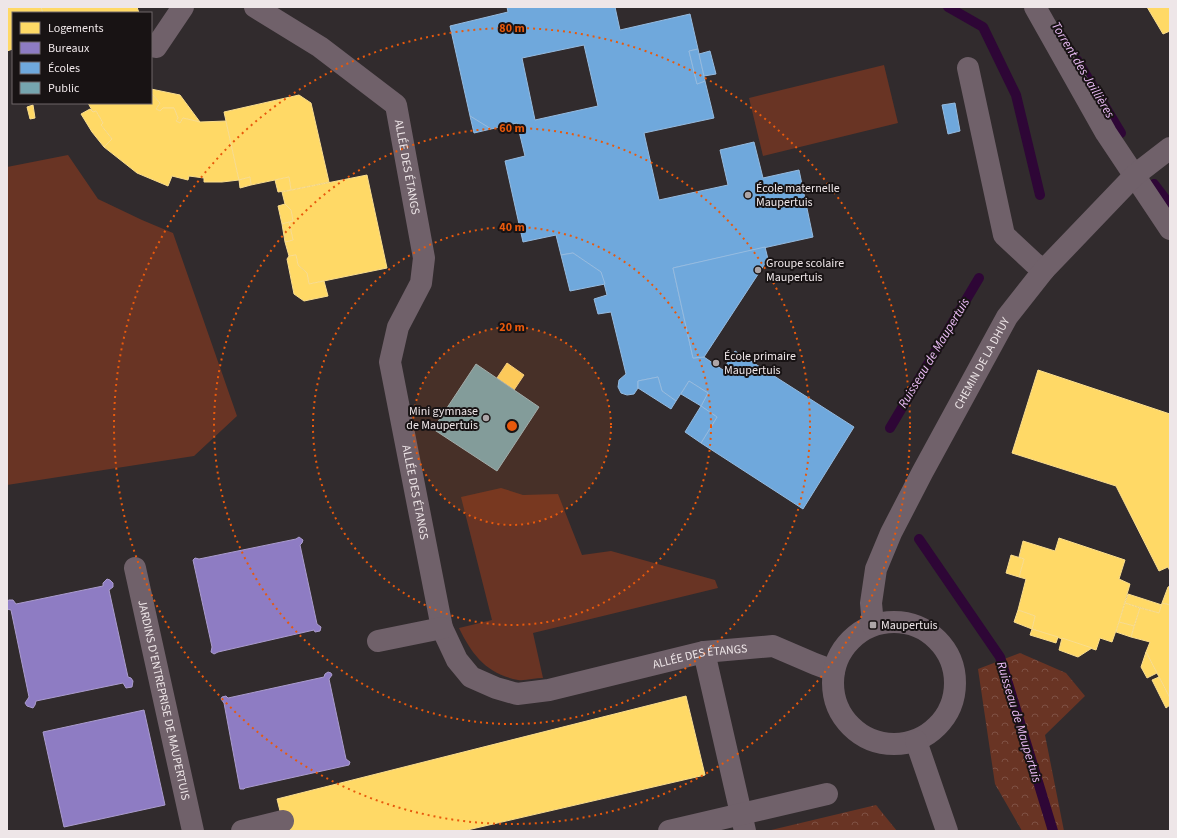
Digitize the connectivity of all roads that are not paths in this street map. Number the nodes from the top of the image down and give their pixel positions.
1 (183, 7) edge
2 (255, 7) edge
3 (1035, 7) edge
4 (156, 47) dead end
5 (968, 68) dead end
6 (1170, 148) edge
7 (1136, 175) junction
8 (1170, 228) edge
9 (1044, 270) junction
10 (135, 568) dead end
11 (873, 625) junction
12 (442, 628) junction
13 (378, 641) dead end
14 (704, 652) junction
15 (834, 670) junction
16 (916, 741) junction
17 (827, 794) dead end
18 (283, 821) dead end
19 (743, 823) edge
20 (193, 831) edge
21 (242, 831) edge
22 (669, 831) edge
23 (948, 831) edge

1 - 4 street
2 - 12 street, ALLÉE DES ÉTANGS
3 - 7 street
5 - 9 street
6 - 7 street, CHEMIN DE LA DHUY
7 - 8 street
7 - 9 street, CHEMIN DE LA DHUY
9 - 11 street, CHEMIN DE LA DHUY
10 - 20 street, JARDINS D'ENTREPRISE DE MAUPERTUIS
11 - 15 street
11 - 16 street
12 - 13 street
12 - 14 street, ALLÉE DES ÉTANGS
14 - 15 street, ALLÉE DES ÉTANGS
14 - 19 street
15 - 16 street
16 - 23 street
17 - 19 street
18 - 21 street
19 - 22 street

